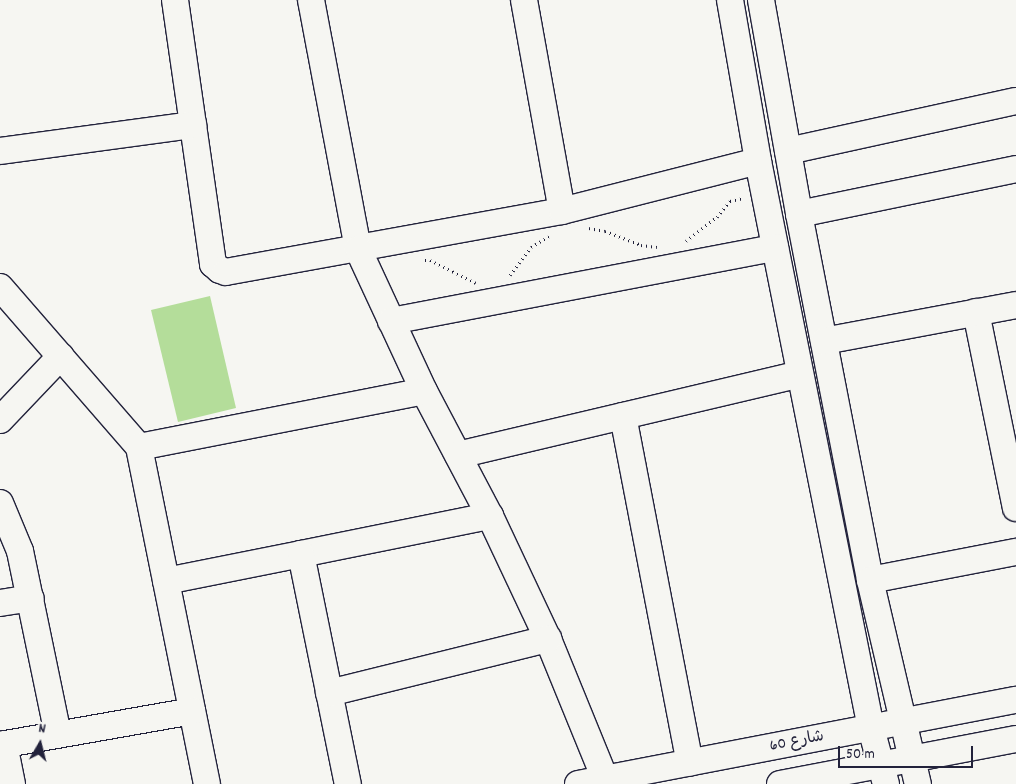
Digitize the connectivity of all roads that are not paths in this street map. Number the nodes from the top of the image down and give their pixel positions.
1 (175, 0) edge
2 (311, 0) edge
3 (524, 0) edge
4 (730, 0) edge
5 (761, 0) edge
6 (1016, 101) edge
7 (193, 125) junction
8 (0, 151) edge
9 (788, 151) junction
10 (758, 161) junction
11 (1016, 169) edge
12 (799, 214) junction
13 (572, 219) junction
14 (775, 248) junction
15 (358, 249) junction
16 (0, 287) edge
17 (1016, 304) edge
18 (976, 312) junction
19 (391, 321) junction
20 (824, 341) junction
21 (61, 356) junction
22 (800, 374) junction
23 (424, 391) junction
24 (623, 416) junction
25 (0, 420) edge
26 (139, 448) junction
27 (458, 455) junction
28 (0, 503) edge
29 (1016, 508) edge
30 (490, 516) junction
31 (1016, 552) edge
32 (301, 554) junction
33 (166, 580) junction
34 (870, 580) junction
35 (31, 598) junction
36 (0, 603) edge
37 (548, 639) junction
38 (329, 693) junction
39 (1016, 700) edge
40 (192, 711) junction
41 (904, 722) junction
42 (871, 728) junction
43 (58, 734) junction
44 (1016, 739) edge
45 (2, 744) edge
46 (912, 759) junction
47 (690, 763) junction
48 (883, 774) edge
49 (605, 779) junction
50 (12, 784) edge
51 (206, 784) edge
52 (348, 784) edge
53 (578, 784) edge
54 (780, 784) edge
55 (918, 784) edge

1 - 7 street
2 - 15 street
3 - 13 street
4 - 10 street
5 - 9 street
6 - 9 street
7 - 8 street
7 - 15 street
9 - 12 street
10 - 13 street
10 - 14 street
11 - 12 street
12 - 20 street
13 - 15 street
14 - 19 street
14 - 22 street
15 - 19 street
16 - 21 street
17 - 18 street
18 - 20 street
18 - 29 street
19 - 23 street
20 - 34 street
21 - 25 street
21 - 26 street
22 - 24 street
22 - 42 street
23 - 26 street
23 - 27 street
24 - 27 street
24 - 47 street
26 - 33 street
27 - 30 street
28 - 35 street
30 - 32 street
30 - 37 street
31 - 34 street
32 - 33 street
32 - 38 street
33 - 40 street
34 - 41 street
35 - 36 street
35 - 43 street
37 - 38 street
37 - 49 street
38 - 52 street
39 - 41 street, شارع 60
40 - 43 street
40 - 51 street
41 - 42 street, شارع 60
41 - 46 street
42 - 47 street, شارع 60
42 - 48 street
43 - 45 street
44 - 46 street
45 - 50 street
46 - 48 street
46 - 55 street
47 - 49 street, شارع 60
48 - 54 street
49 - 53 street, شارع 60

